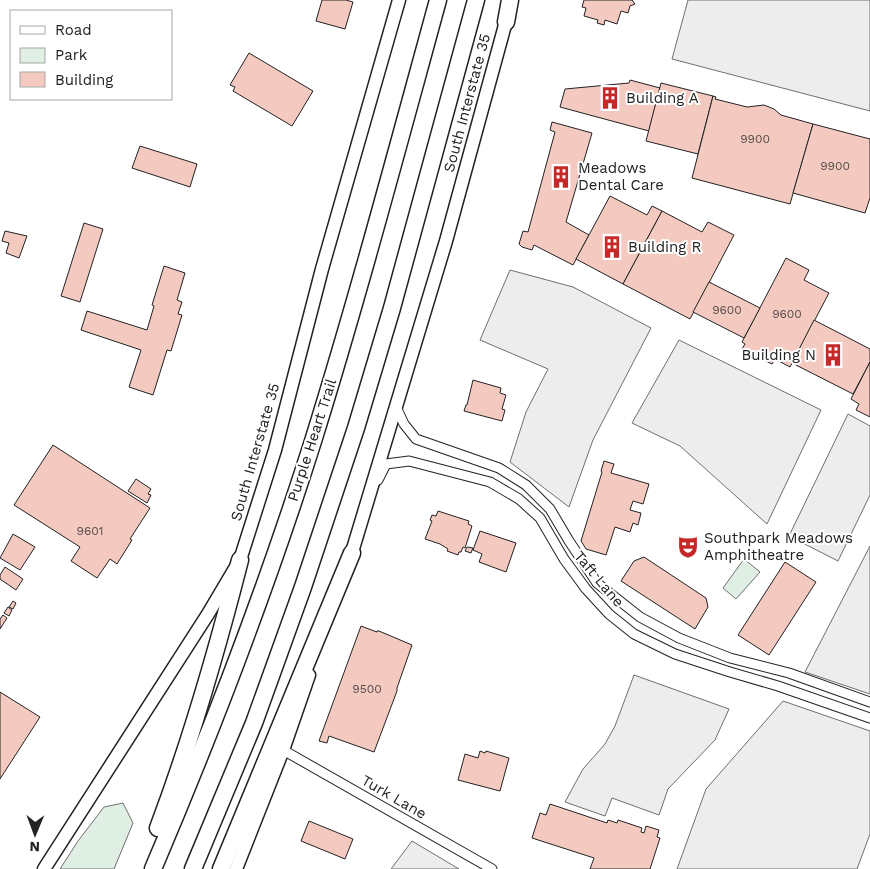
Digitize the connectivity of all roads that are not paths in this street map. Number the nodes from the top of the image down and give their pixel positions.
1 (399, 0) edge
2 (438, 0) edge
3 (476, 0) edge
4 (511, 0) edge
5 (506, 22) joint
6 (396, 406) junction
7 (371, 493) junction
8 (352, 553) junction
9 (240, 560) junction
10 (870, 702) edge
11 (870, 718) edge
12 (283, 750) junction
13 (44, 869) edge
14 (145, 869) edge
15 (153, 869) edge
16 (194, 869) edge
17 (221, 869) edge
18 (236, 869) edge
19 (492, 869) edge

1 - 9 main road, South Interstate 35
2 - 15 highway, Purple Heart Trail
3 - 16 highway
4 - 5 highway
5 - 6 main road, South Interstate 35
6 - 7 main road, South Interstate 35
6 - 10 street, Taft Lane
7 - 8 main road, South Interstate 35
7 - 11 street, Taft Lane
8 - 12 main road, South Interstate 35
8 - 17 highway
9 - 13 main road, South Interstate 35
9 - 14 highway
12 - 18 main road, South Interstate 35
12 - 19 street, Turk Lane

